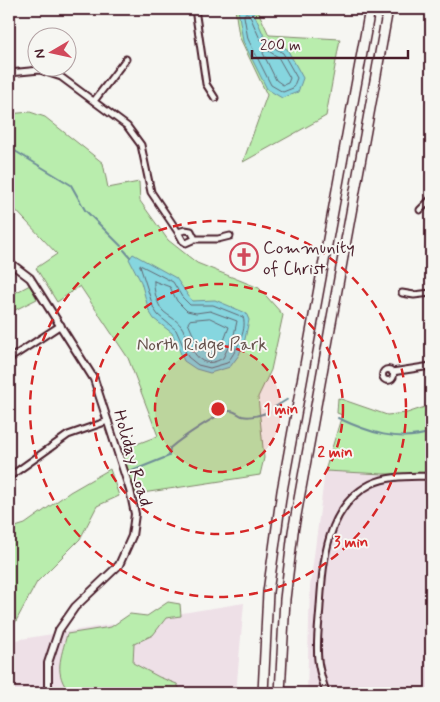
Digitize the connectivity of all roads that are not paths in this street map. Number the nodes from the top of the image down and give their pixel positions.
1 (196, 9) edge
2 (370, 9) edge
3 (388, 9) edge
4 (126, 59) dead end
5 (9, 73) edge
6 (215, 98) dead end
7 (94, 101) junction
8 (431, 199) edge
9 (420, 210) dead end
10 (178, 232) junction
11 (230, 236) dead end
12 (195, 240) junction
13 (9, 262) edge
14 (402, 293) dead end
15 (431, 293) edge
16 (61, 325) junction
17 (9, 359) edge
18 (431, 366) edge
19 (392, 372) dead end
20 (108, 421) junction
21 (431, 476) edge
22 (9, 477) edge
23 (48, 693) edge
24 (262, 693) edge
25 (280, 693) edge
26 (326, 693) edge

1 - 6 street
2 - 24 highway
3 - 25 highway
4 - 7 street
5 - 7 street
7 - 10 street
8 - 9 street
10 - 12 street
10 - 12 street
11 - 12 street
13 - 16 street, Holiday Road
14 - 15 street
16 - 17 street
16 - 20 street, Holiday Road
18 - 19 street
20 - 22 street
20 - 23 street, Holiday Road
21 - 26 street

